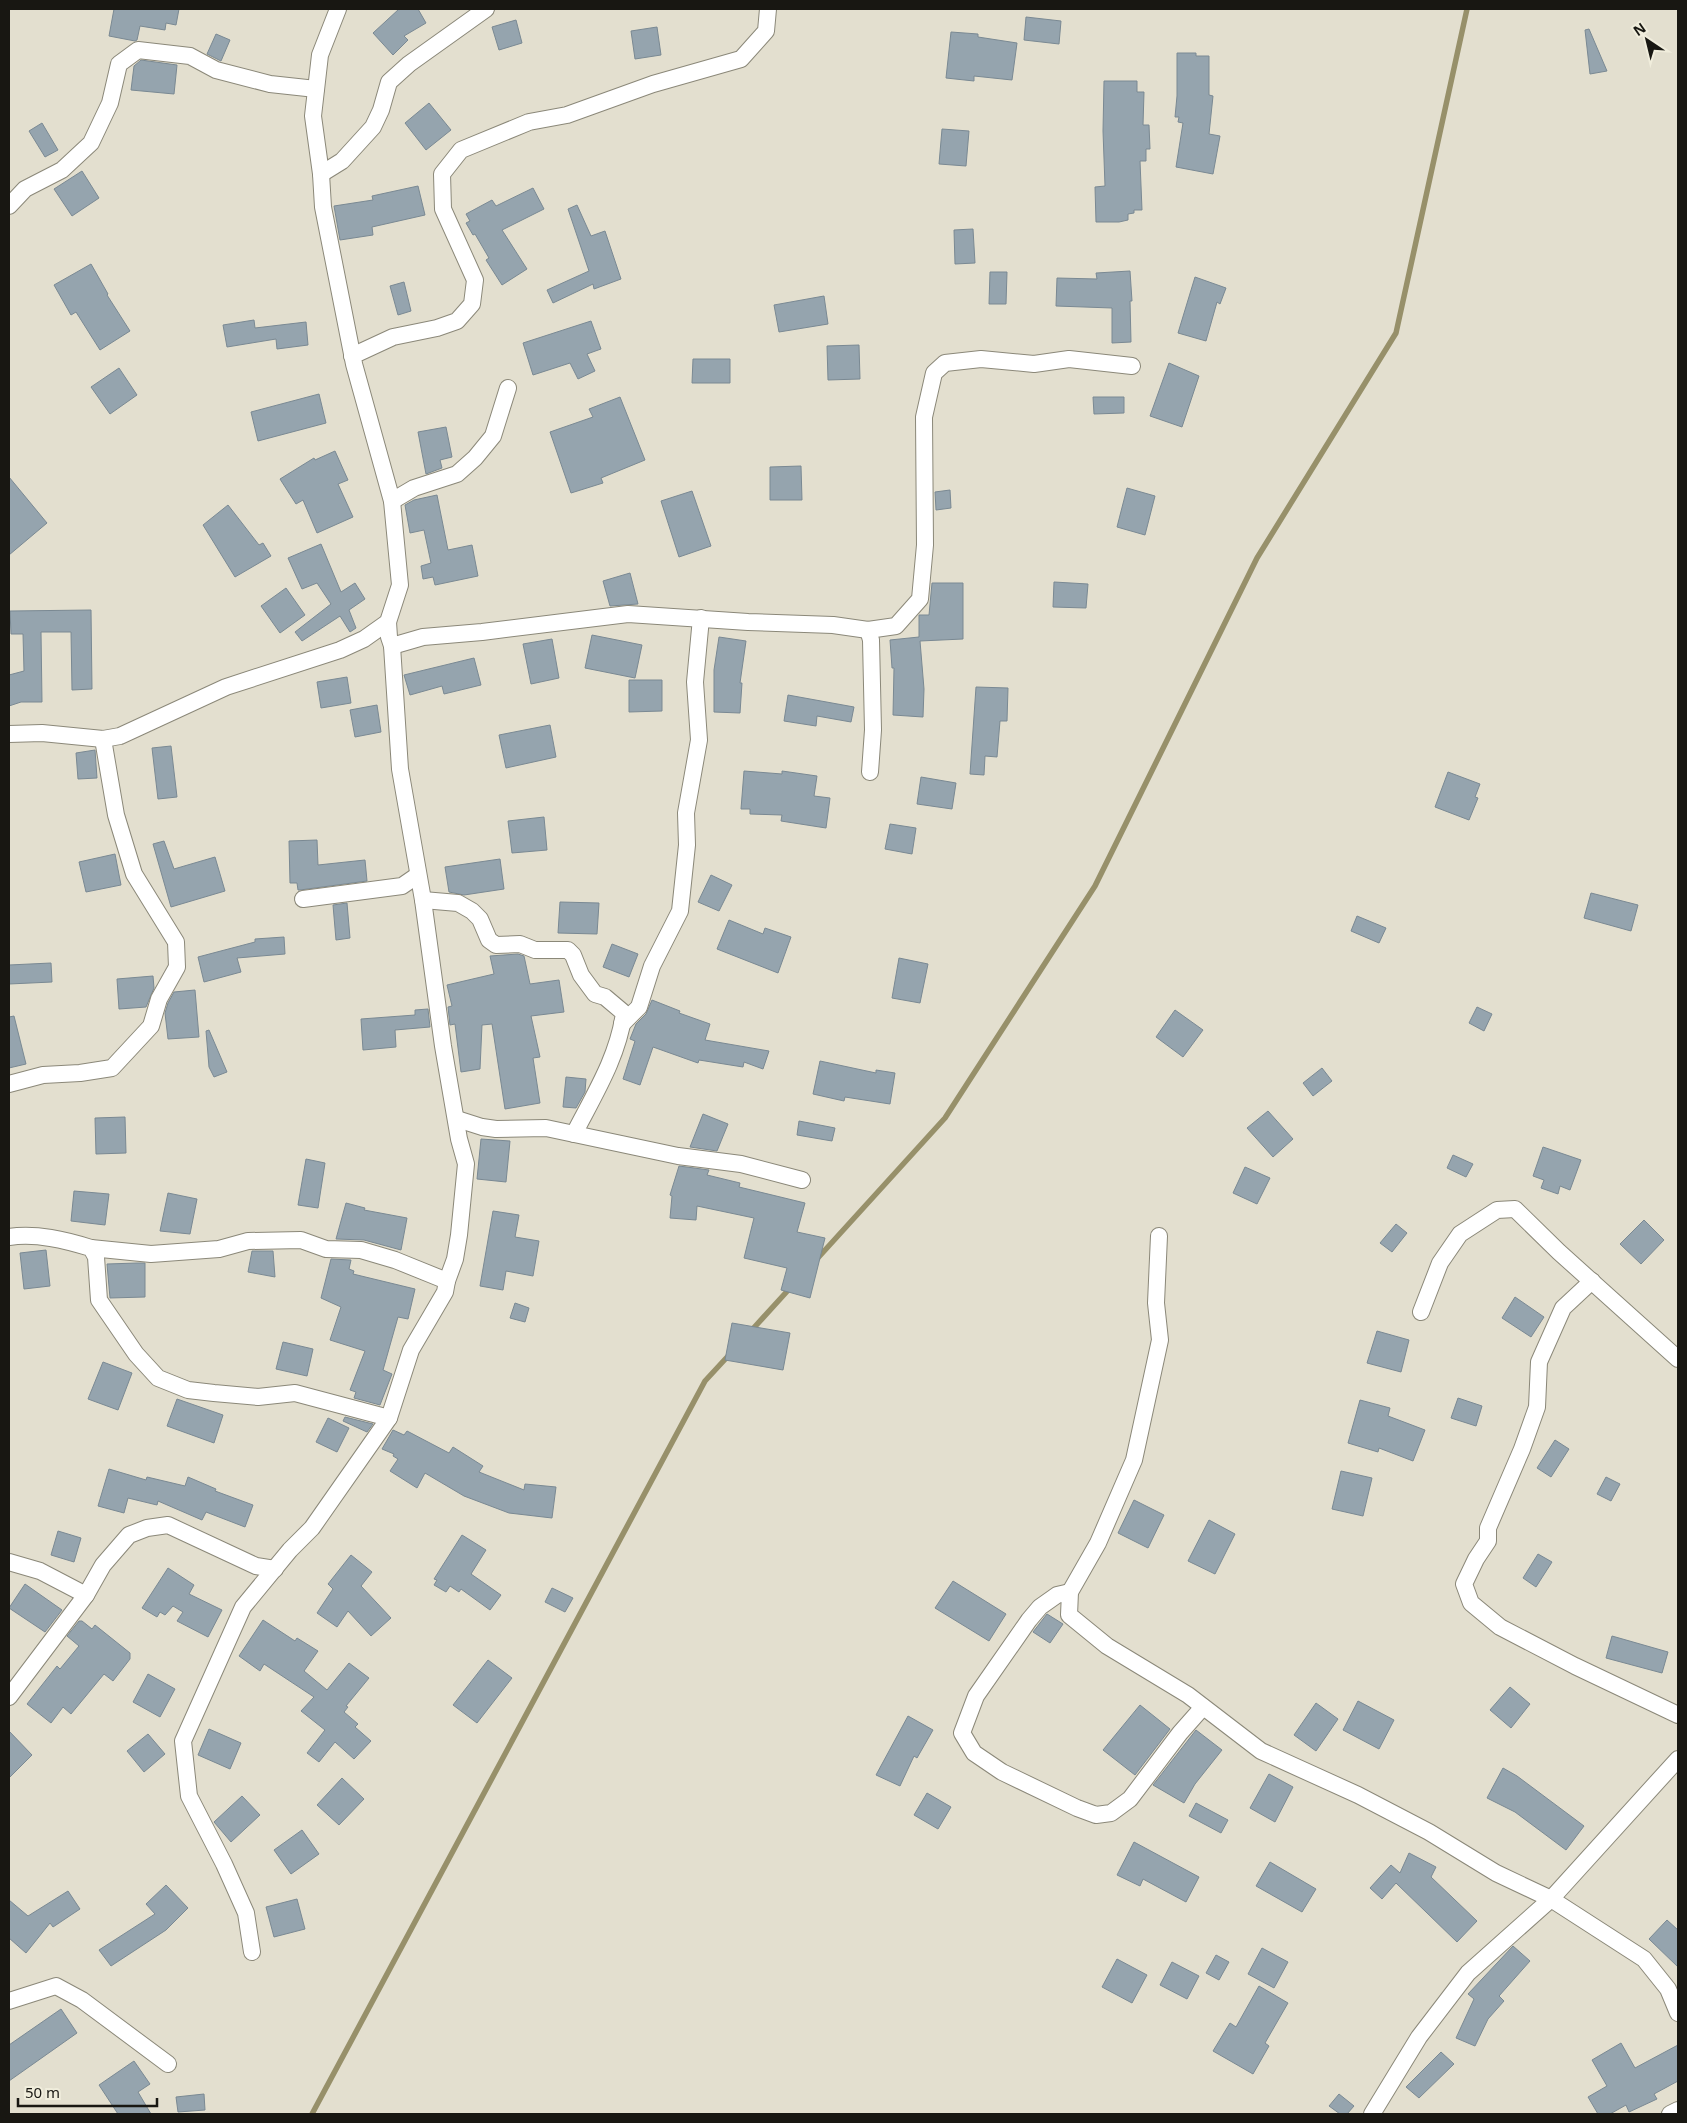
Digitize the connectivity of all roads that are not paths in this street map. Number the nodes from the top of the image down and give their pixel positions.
1 (338, 9) edge
2 (486, 9) edge
3 (768, 9) edge
4 (316, 89) junction
5 (321, 174) junction
6 (9, 206) edge
7 (352, 356) junction
8 (1132, 366) dead end
9 (508, 388) dead end
10 (392, 501) junction
11 (701, 618) junction
12 (388, 622) junction
13 (868, 630) junction
14 (392, 646) junction
15 (9, 734) edge
16 (103, 739) junction
17 (870, 772) dead end
18 (418, 875) junction
19 (303, 898) dead end
20 (424, 900) junction
21 (622, 1024) junction
22 (9, 1084) edge
23 (457, 1119) junction
24 (574, 1134) junction
25 (802, 1180) dead end
26 (1159, 1236) dead end
27 (9, 1237) edge
28 (91, 1248) junction
29 (446, 1280) junction
30 (1592, 1281) junction
31 (1421, 1312) dead end
32 (1678, 1359) edge
33 (389, 1418) junction
34 (9, 1562) edge
35 (275, 1569) junction
36 (1070, 1592) junction
37 (86, 1595) junction
38 (9, 1697) edge
39 (1204, 1707) junction
40 (1678, 1715) edge
41 (1678, 1759) edge
42 (1551, 1899) junction
43 (252, 1952) dead end
44 (9, 2001) edge
45 (1678, 2013) edge
46 (168, 2064) dead end
47 (1678, 2110) edge
48 (1372, 2114) edge
49 (1670, 2114) edge

1 - 4 street
2 - 5 street
3 - 7 street
4 - 5 street
4 - 6 street
5 - 7 street
7 - 10 street
8 - 13 street
9 - 10 street
10 - 12 street
11 - 13 street
11 - 14 street
11 - 21 street
12 - 14 street
12 - 16 street
13 - 17 street
14 - 18 street
15 - 16 street
16 - 22 street
18 - 19 street
18 - 20 street
20 - 21 street
20 - 23 street
21 - 24 street
23 - 24 street
23 - 29 street
24 - 25 street
26 - 36 street
27 - 28 street
28 - 29 street
28 - 33 street
29 - 33 street
30 - 31 street
30 - 32 street
30 - 40 street
33 - 35 street
34 - 37 street
35 - 37 street
35 - 43 street
36 - 39 street
36 - 39 street
37 - 38 street
39 - 42 street
41 - 42 street
42 - 45 street
42 - 48 street
44 - 46 street
47 - 49 street

